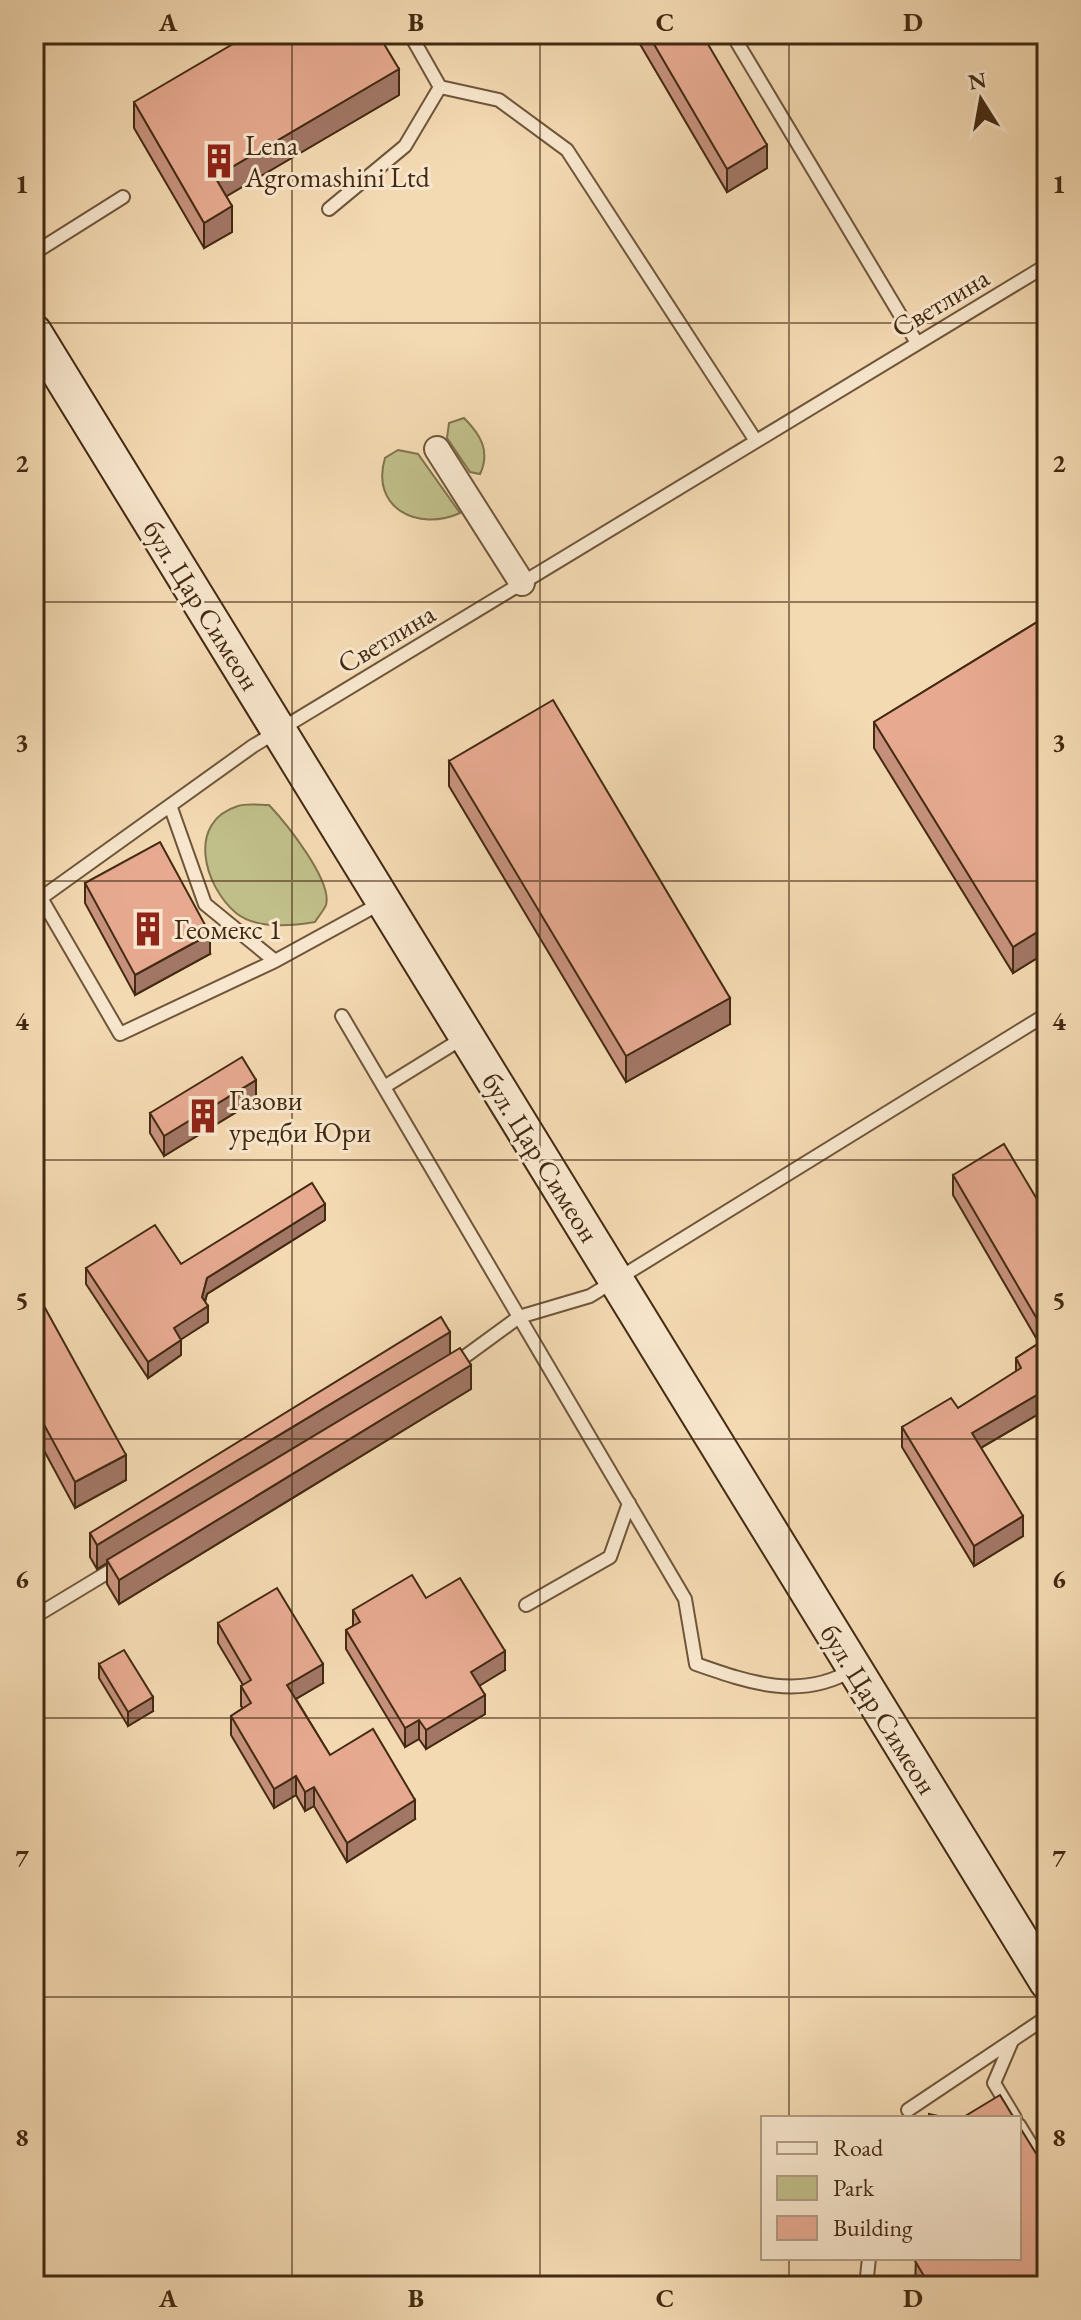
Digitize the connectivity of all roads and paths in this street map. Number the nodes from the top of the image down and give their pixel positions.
1 (410, 34) edge
2 (732, 34) edge
3 (440, 87) junction
4 (123, 197) dead end
5 (329, 209) dead end
6 (34, 253) edge
7 (1047, 265) edge
8 (34, 332) edge
9 (917, 343) junction
10 (756, 441) junction
11 (437, 449) dead end
12 (522, 583) junction
13 (279, 730) junction
14 (171, 808) junction
15 (384, 901) junction
16 (275, 961) junction
17 (1047, 1014) edge
18 (342, 1016) dead end
19 (467, 1036) junction
20 (384, 1087) junction
21 (616, 1280) junction
22 (519, 1317) junction
23 (438, 1375) edge
24 (629, 1503) junction
25 (128, 1560) edge
26 (526, 1605) dead end
27 (34, 1617) edge
28 (855, 1669) junction
29 (1047, 1982) edge
30 (1047, 2017) edge
31 (1012, 2041) junction
32 (908, 2110) dead end
33 (1014, 2116) edge
34 (1021, 2128) edge
35 (1047, 2171) edge
36 (869, 2260) edge
37 (866, 2286) edge

1 - 3 lane
2 - 9 lane
3 - 5 lane
3 - 10 lane
4 - 6 lane
7 - 9 lane, Светлина
8 - 13 main road, бул. Цар Симеон
9 - 10 lane, Светлина
10 - 12 lane, Светлина
11 - 12 street
12 - 13 lane, Светлина
13 - 14 lane, Светлина
13 - 15 main road, бул. Цар Симеон
14 - 16 lane
14 - 16 lane, Светлина
15 - 16 lane
15 - 19 main road, бул. Цар Симеон
17 - 21 lane
18 - 20 lane
19 - 20 lane
19 - 21 main road, бул. Цар Симеон
20 - 22 lane
21 - 22 lane
21 - 28 main road, бул. Цар Симеон
22 - 23 lane
22 - 24 lane
24 - 26 lane
24 - 28 lane
25 - 27 lane
28 - 29 main road, бул. Цар Симеон
30 - 31 lane
31 - 32 lane
31 - 33 lane
34 - 35 lane
36 - 37 lane

